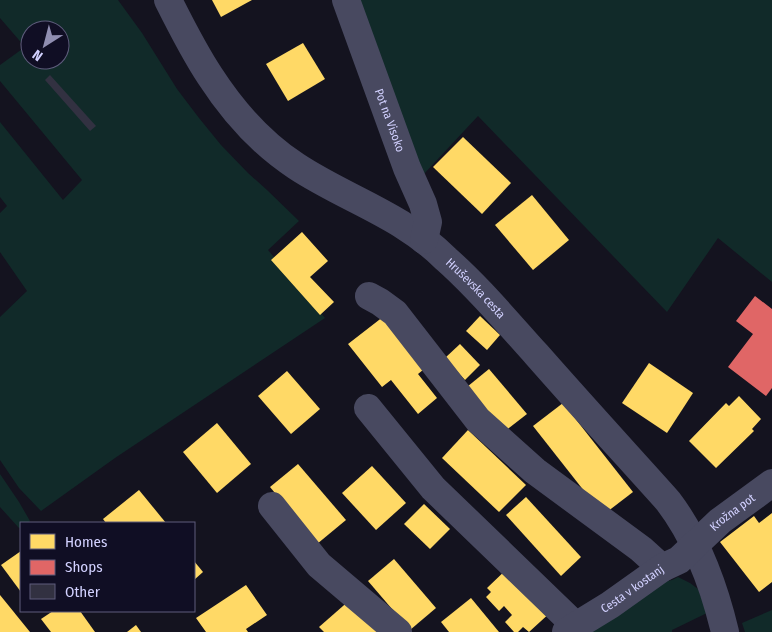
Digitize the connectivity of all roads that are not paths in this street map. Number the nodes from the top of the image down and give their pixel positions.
1 (168, 0) edge
2 (346, 0) edge
3 (424, 240) junction
4 (369, 296) dead end
5 (368, 408) dead end
6 (772, 483) edge
7 (272, 506) dead end
8 (695, 544) junction
9 (662, 568) junction
10 (571, 629) edge
11 (398, 632) edge
12 (725, 632) edge

1 - 3 street, Hruševska cesta
2 - 3 street, Pot na Visoko
3 - 8 street, Hruševska cesta
4 - 9 street
5 - 10 street
6 - 8 street, Krožna pot
7 - 11 street
8 - 9 street, Cesta v kostanj
8 - 12 street, Hruševska cesta
9 - 10 street, Cesta v kostanj

